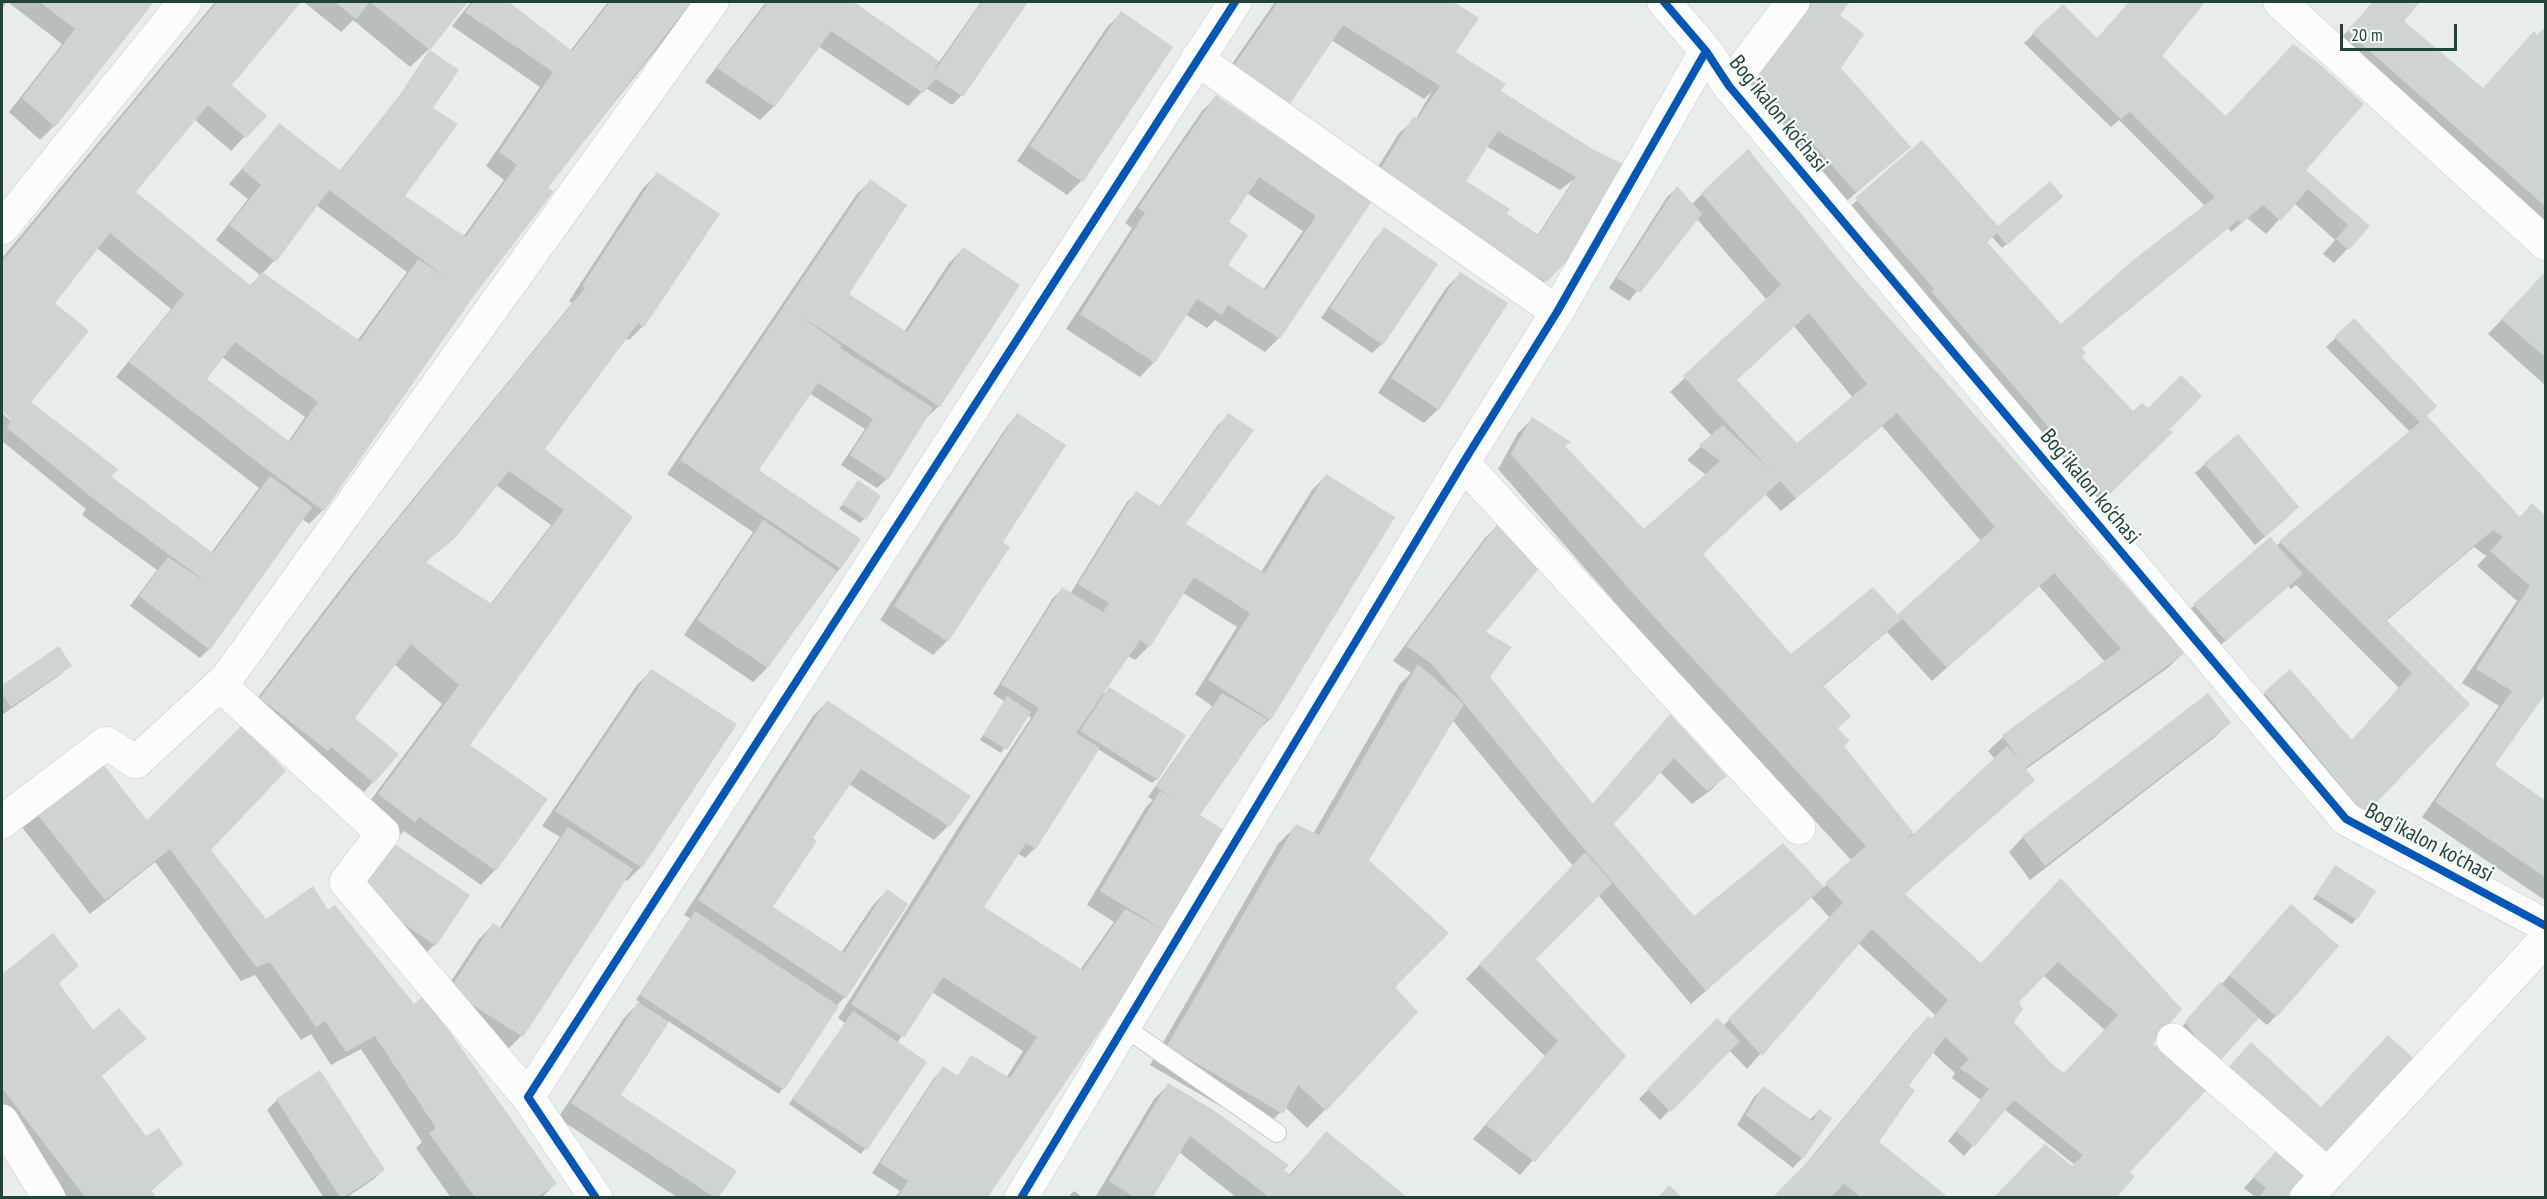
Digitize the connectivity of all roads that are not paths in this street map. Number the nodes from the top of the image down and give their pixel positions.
1 (185, 2) edge
2 (711, 2) edge
3 (1235, 2) edge
4 (1664, 2) edge
5 (1793, 2) edge
6 (2280, 2) edge
7 (1706, 51) junction
8 (1197, 59) junction
9 (1729, 86) junction
10 (2, 228) edge
11 (2546, 244) edge
12 (1557, 312) junction
13 (1463, 463) junction
14 (220, 685) junction
15 (2, 822) edge
16 (1799, 828) dead end
17 (2546, 926) edge
18 (2546, 939) edge
19 (1124, 1027) junction
20 (2173, 1040) dead end
21 (528, 1097) junction
22 (2, 1121) edge
23 (1278, 1133) dead end
24 (2317, 1186) edge
25 (49, 1197) edge
26 (596, 1197) edge
27 (1021, 1197) edge

1 - 10 street
2 - 14 street
3 - 8 street
4 - 7 street, Bog'ikalon ko'chasi
5 - 9 street
6 - 11 street
7 - 9 street, Bog'ikalon ko'chasi
7 - 12 street
8 - 12 street
8 - 21 street
9 - 17 street, Bog'ikalon ko'chasi
12 - 13 street
13 - 16 street
13 - 19 street
14 - 15 street
14 - 21 street
18 - 24 street
19 - 23 lane
19 - 27 street
20 - 24 street
21 - 26 street
22 - 25 street

